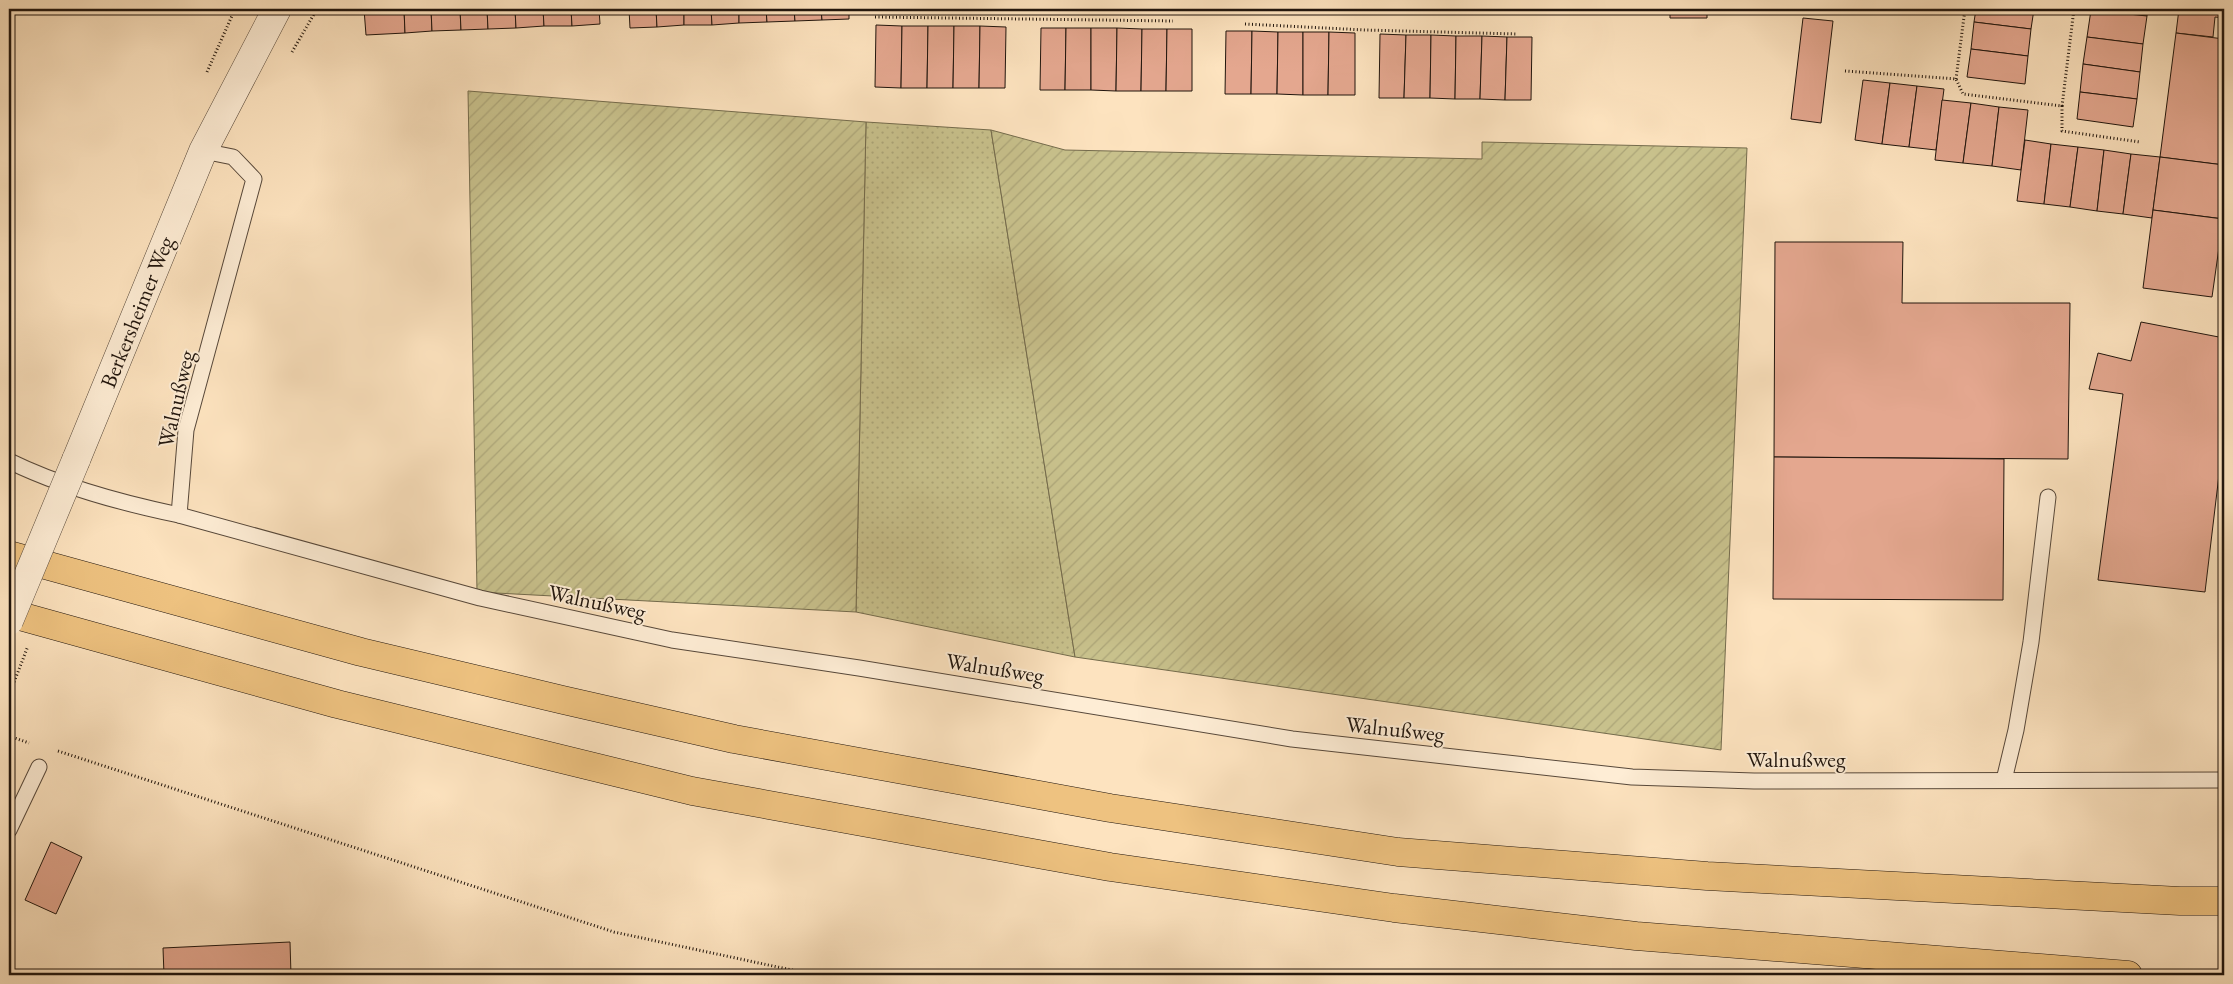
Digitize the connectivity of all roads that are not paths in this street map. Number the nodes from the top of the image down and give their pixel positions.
1 (277, 9) edge
2 (203, 151) junction
3 (9, 461) edge
4 (2048, 497) dead end
5 (179, 515) junction
6 (9, 555) edge
7 (9, 613) edge
8 (9, 621) edge
9 (39, 767) road end
10 (2004, 780) junction
11 (2224, 780) edge
12 (9, 830) edge
13 (2224, 900) edge
14 (2128, 975) edge

1 - 2 street, Berkersheimer Weg
2 - 5 lane, Walnußweg
2 - 8 street, Berkersheimer Weg, bridge
3 - 5 lane
4 - 10 lane
5 - 10 lane, Walnußweg
6 - 13 highway
7 - 14 highway
9 - 12 lane
10 - 11 lane, Walnußweg

